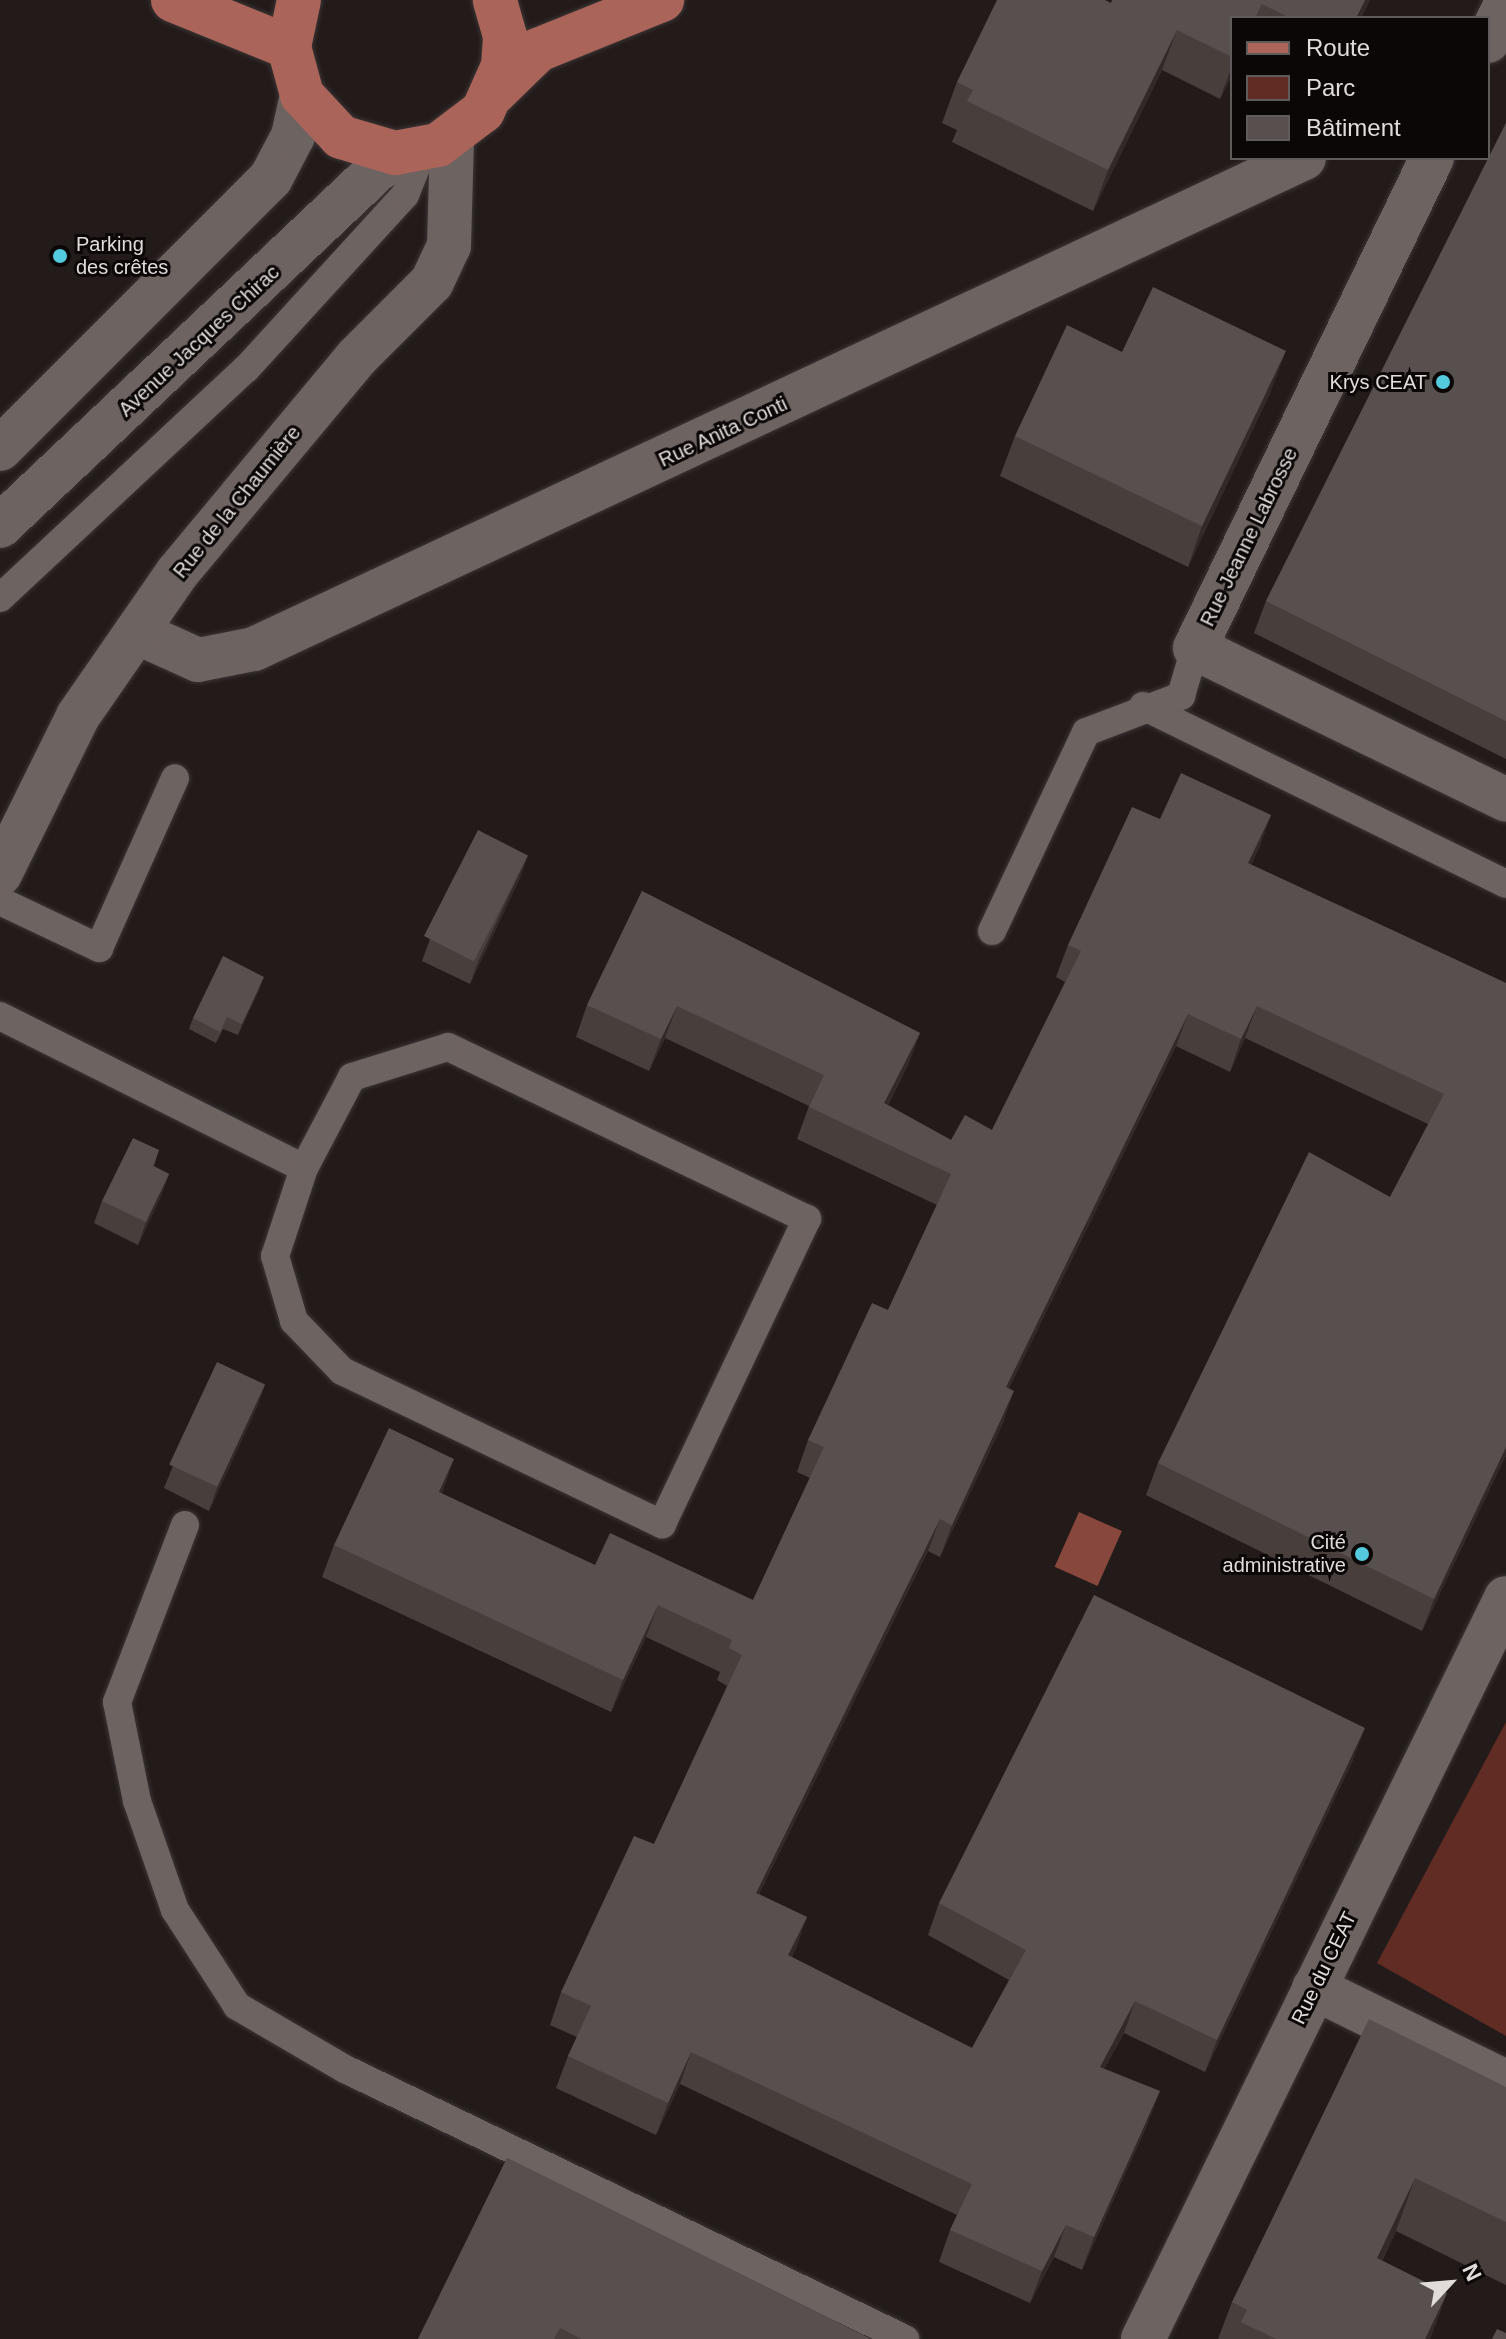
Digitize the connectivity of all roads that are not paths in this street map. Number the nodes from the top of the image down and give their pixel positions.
1 (173, 0) edge
2 (299, 0) edge
3 (495, 0) edge
4 (662, 0) edge
5 (1506, 4) edge
6 (1490, 37) edge
7 (289, 47) junction
8 (494, 93) junction
9 (302, 95) junction
10 (423, 147) junction
11 (1300, 160) edge
12 (1431, 160) edge
13 (0, 449) edge
14 (0, 526) edge
15 (0, 598) edge
16 (136, 632) junction
17 (1195, 648) junction
18 (1143, 706) junction
19 (175, 778) dead end
20 (1506, 800) edge
21 (0, 874) edge
22 (1506, 884) edge
23 (0, 901) edge
24 (992, 931) dead end
25 (0, 1016) edge
26 (304, 1168) junction
27 (185, 1525) dead end
28 (1506, 1598) edge
29 (1314, 1988) junction
30 (1506, 2082) edge
31 (905, 2339) edge
32 (1143, 2339) edge

1 - 7 main road
2 - 7 main road
3 - 8 main road
4 - 8 main road
5 - 6 street
7 - 9 main road
8 - 10 main road
9 - 10 main road
9 - 13 street
10 - 14 street, Avenue Jacques Chirac
10 - 15 lane
10 - 16 street, Rue de la Chaumière
11 - 16 street, Rue Anita Conti
12 - 17 street, Rue Jeanne Labrosse
16 - 21 street, Rue de la Chaumière
17 - 18 lane
17 - 20 street, Rue Jeanne Labrosse
18 - 22 lane
18 - 24 lane
19 - 23 lane
25 - 26 lane
26 - 26 lane
27 - 31 lane
28 - 29 street, Rue du CEAT
29 - 30 street
29 - 32 street, Rue du CEAT

